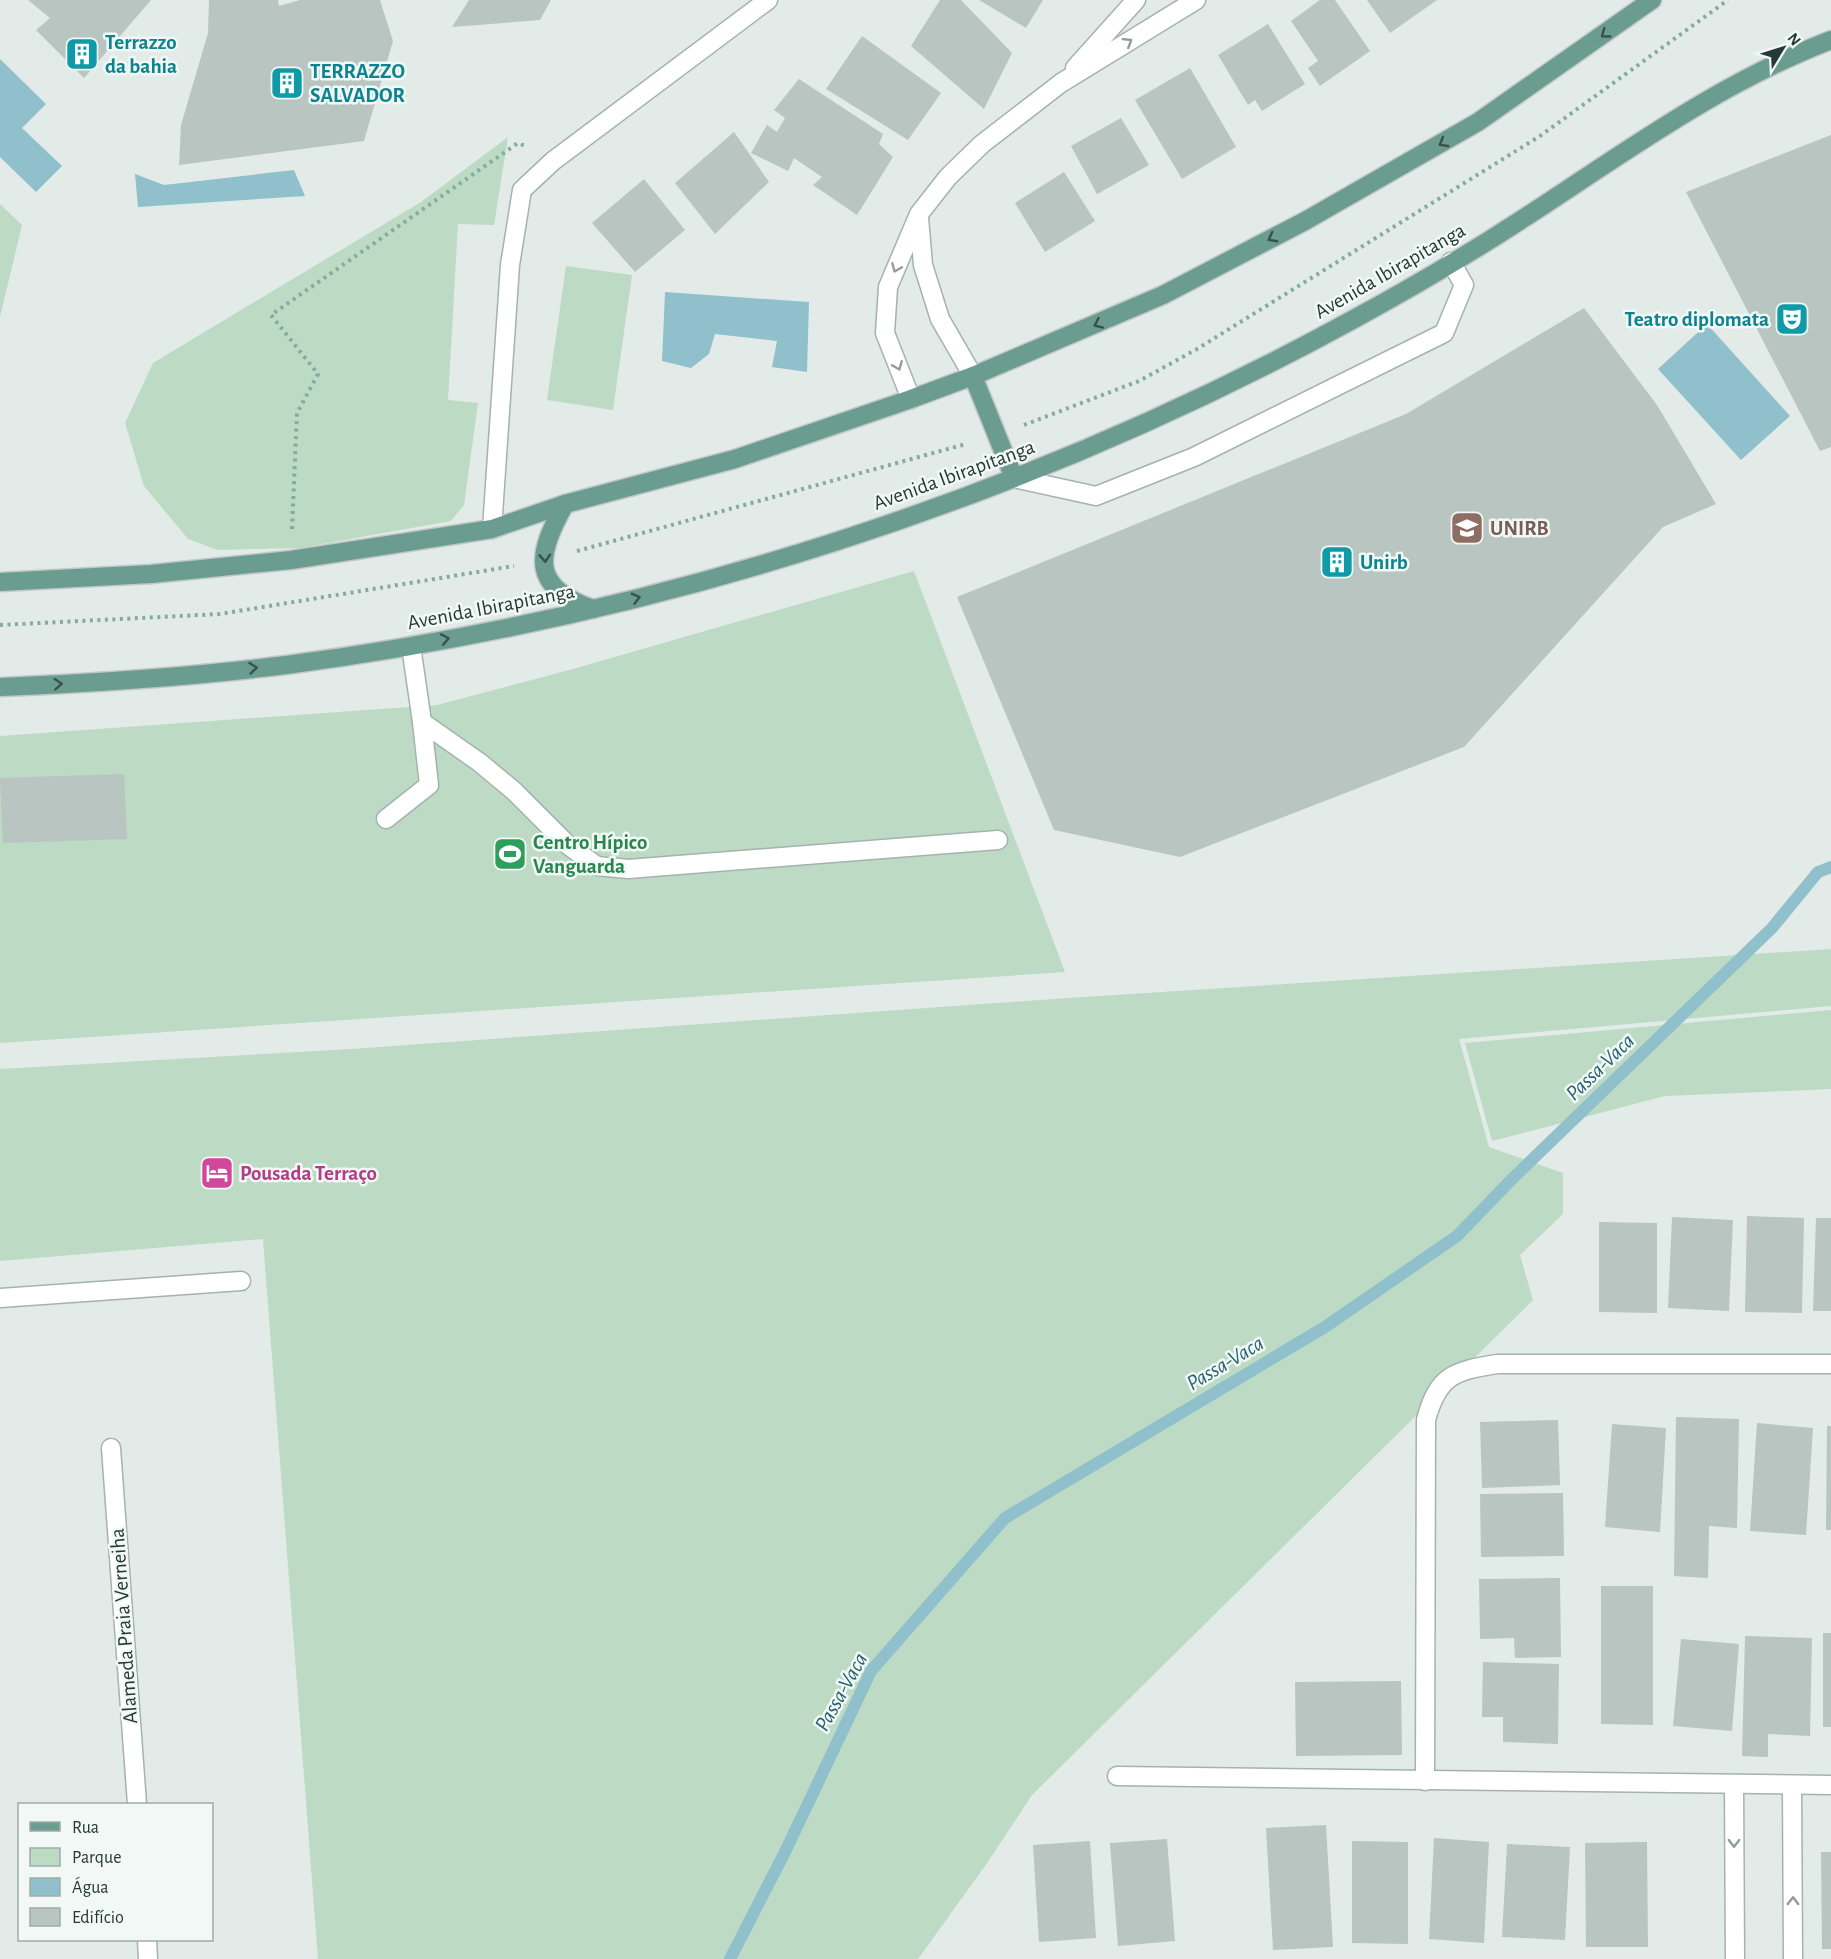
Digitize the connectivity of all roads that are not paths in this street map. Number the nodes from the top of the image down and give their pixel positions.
1 (768, 0) edge
2 (1136, 0) edge
3 (1196, 0) edge
4 (1652, 0) edge
5 (1831, 40) edge
6 (1061, 83) junction
7 (919, 213) junction
8 (1451, 262) junction
9 (973, 376) junction
10 (911, 399) junction
11 (1014, 478) junction
12 (566, 504) junction
13 (492, 529) junction
14 (0, 582) edge
15 (594, 609) junction
16 (411, 646) junction
17 (0, 687) edge
18 (422, 722) junction
19 (386, 819) dead end
20 (998, 840) dead end
21 (241, 1281) dead end
22 (0, 1298) edge
23 (1831, 1364) edge
24 (111, 1448) dead end
25 (1117, 1776) dead end
26 (1425, 1781) junction
27 (1734, 1785) junction
28 (1792, 1785) junction
29 (1831, 1785) edge
30 (137, 1803) edge
31 (147, 1941) edge
32 (148, 1959) edge
33 (1735, 1959) edge
34 (1793, 1959) edge

1 - 13 street
2 - 6 street
6 -> 3 street
4 -> 9 main road
5 - 8 main road, Avenida Ibirapitanga
6 - 7 street
7 - 9 street
7 -> 10 street
8 - 11 main road, Avenida Ibirapitanga
8 - 11 street
9 - 10 main road
9 - 11 main road
10 - 12 main road
15 -> 11 main road, Avenida Ibirapitanga
12 - 13 main road
12 -> 15 main road
13 - 14 main road
16 -> 15 main road, Avenida Ibirapitanga
17 -> 16 main road, Avenida Ibirapitanga
16 - 18 street
18 - 19 street
18 - 20 street
21 - 22 street
23 - 26 street
24 - 30 street, Alameda Praia Verneiha
25 - 26 street
26 - 27 street
27 - 28 street
27 -> 33 street
28 - 29 street
34 -> 28 street
31 - 32 street

